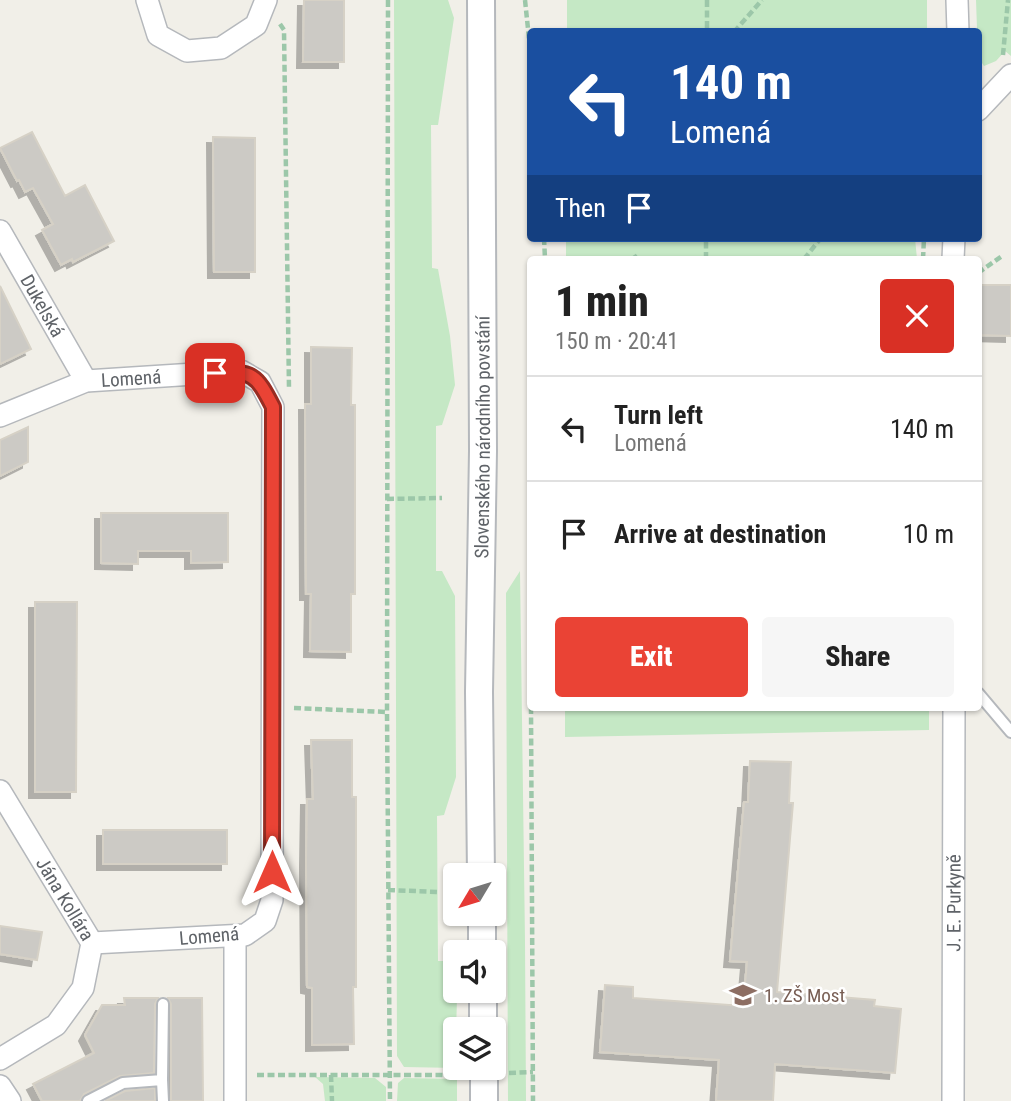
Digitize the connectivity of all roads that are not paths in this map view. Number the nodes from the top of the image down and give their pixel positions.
1 (147, 0) edge
2 (481, 0) edge
3 (957, 0) edge
4 (265, 1) edge
5 (958, 28) edge
6 (1007, 69) edge
7 (982, 104) edge
8 (0, 231) edge
9 (86, 381) junction
10 (0, 416) edge
11 (982, 698) edge
12 (954, 711) edge
13 (1011, 732) edge
14 (0, 791) edge
15 (481, 863) edge
16 (235, 936) junction
17 (92, 943) junction
18 (163, 1004) dead end
19 (0, 1059) edge
20 (162, 1080) junction
21 (484, 1080) edge
22 (0, 1086) edge
23 (955, 1100) edge
24 (10, 1101) edge
25 (88, 1101) edge
26 (163, 1101) edge
27 (235, 1101) edge
28 (484, 1101) edge

1 - 4 street
2 - 15 street, Slovenského národního povstání
3 - 5 street
6 - 7 street
8 - 9 street, Dukelská
9 - 10 street, Lomená
9 - 16 street, Lomená
11 - 13 lane
12 - 23 street, J. E. Purkyně
14 - 17 street, Jána Kollára
16 - 17 street, Lomená
16 - 27 street
17 - 19 street, Jána Kollára
18 - 20 lane
20 - 25 lane
20 - 26 lane
21 - 28 street
22 - 24 street

